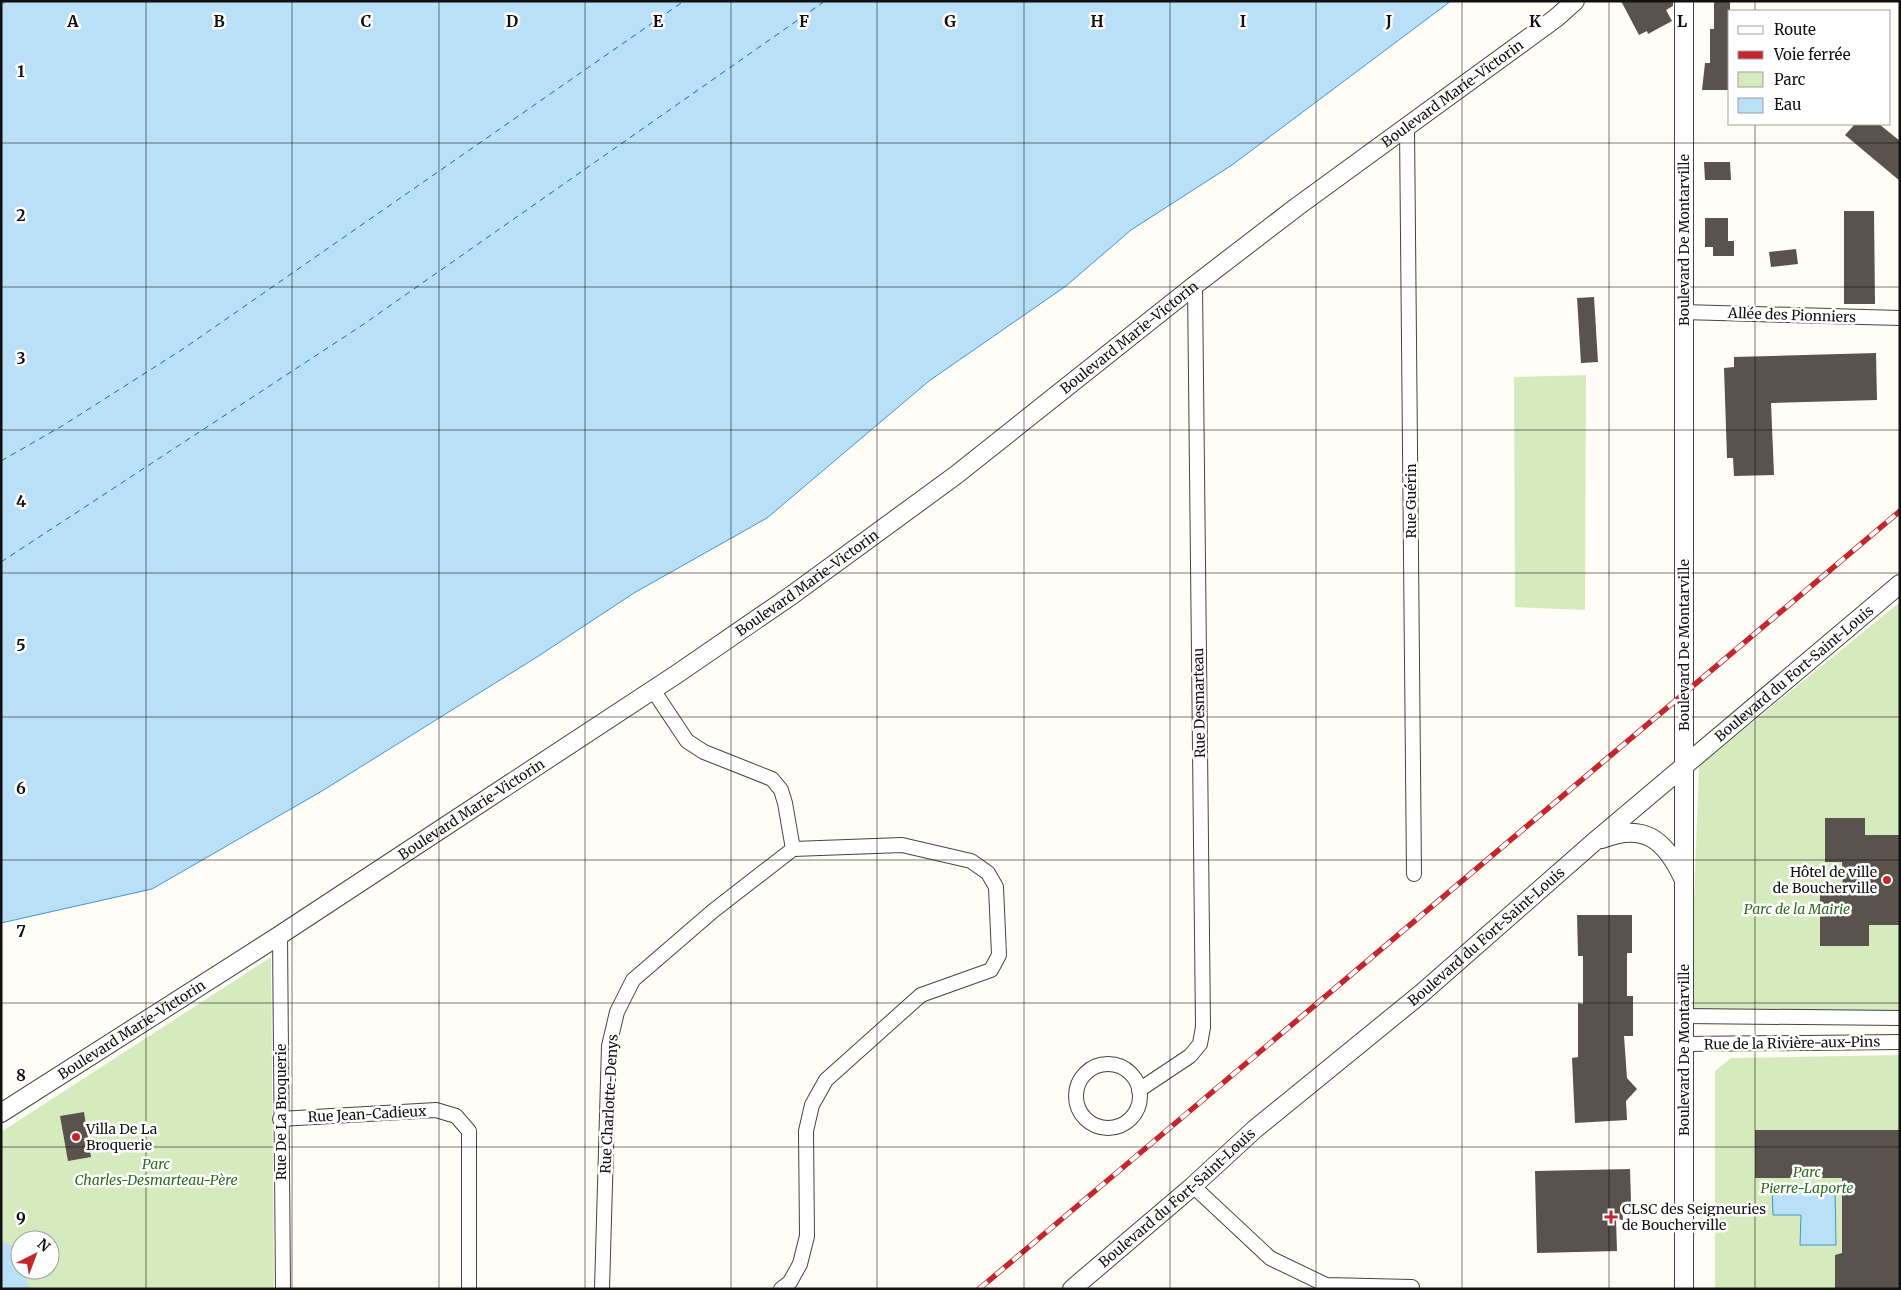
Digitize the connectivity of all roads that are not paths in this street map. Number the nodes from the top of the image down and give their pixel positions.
1 (1575, 1) edge
2 (1684, 1) edge
3 (1407, 128) junction
4 (1195, 285) junction
5 (1684, 312) junction
6 (1900, 318) edge
7 (1900, 584) edge
8 (653, 690) junction
9 (1683, 766) junction
10 (1594, 842) junction
11 (793, 849) junction
12 (1414, 874) dead end
13 (1684, 881) junction
14 (280, 935) junction
15 (1684, 1016) junction
16 (1900, 1018) edge
17 (1900, 1042) edge
18 (1684, 1044) junction
19 (1139, 1090) junction
20 (1, 1113) edge
21 (280, 1119) junction
22 (1193, 1186) junction
23 (1412, 1287) dead end
24 (283, 1289) edge
25 (469, 1289) edge
26 (602, 1289) edge
27 (781, 1289) edge
28 (1072, 1289) edge
29 (1684, 1289) edge

1 - 3 street, Boulevard Marie-Victorin
2 - 5 street, Boulevard De Montarville
3 - 4 street, Boulevard Marie-Victorin
3 - 12 street, Rue Guérin
4 - 8 street, Boulevard Marie-Victorin
4 - 19 street, Rue Desmarteau
5 - 6 street, Allée des Pionniers
5 - 9 street, Boulevard De Montarville
7 - 9 street, Boulevard du Fort-Saint-Louis
8 - 11 street
8 - 14 street, Boulevard Marie-Victorin
9 - 10 street, Boulevard du Fort-Saint-Louis
9 - 13 street, Boulevard De Montarville
10 - 13 street
10 - 22 street, Boulevard du Fort-Saint-Louis
11 - 26 street, Rue Charlotte-Denys
11 - 27 street
13 - 15 street, Boulevard De Montarville
14 - 20 street, Boulevard Marie-Victorin
14 - 21 street, Rue De La Broquerie
15 - 16 street, Rue de la Rivière-aux-Pins
15 - 18 street, Boulevard De Montarville
17 - 18 street, Rue de la Rivière-aux-Pins
18 - 29 street, Boulevard De Montarville
19 - 19 street
21 - 24 street, Rue De La Broquerie
21 - 25 street, Rue Jean-Cadieux
22 - 23 street
22 - 28 street, Boulevard du Fort-Saint-Louis

